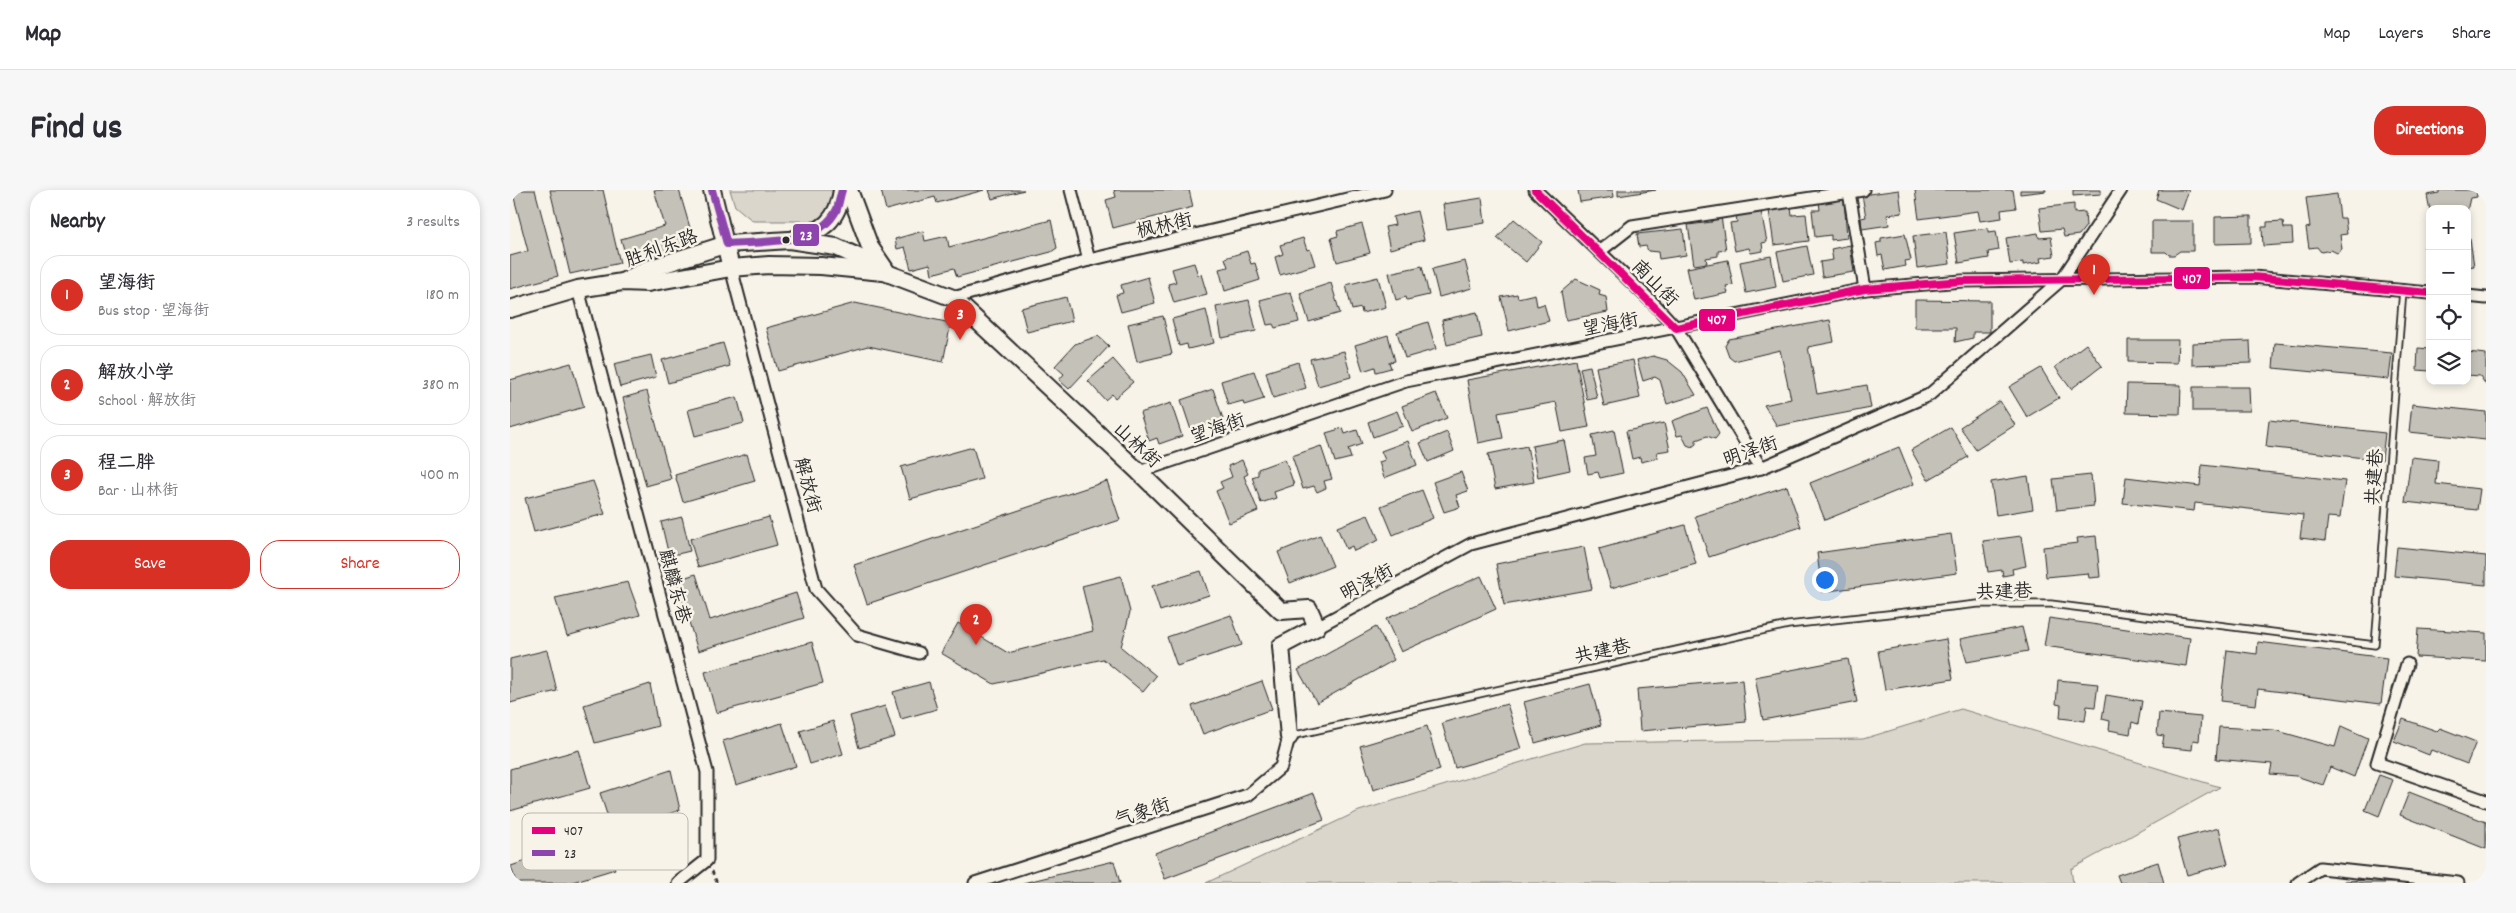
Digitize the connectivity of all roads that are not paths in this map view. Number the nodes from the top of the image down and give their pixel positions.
1 (712, 190) edge
2 (842, 190) edge
3 (848, 190) edge
4 (1071, 190) edge
5 (1385, 190) edge
6 (1535, 190) edge
7 (1863, 190) edge
8 (2121, 190) edge
9 (1849, 192) junction
10 (789, 240) junction
11 (727, 244) junction
12 (1600, 251) junction
13 (1089, 260) junction
14 (731, 268) junction
15 (888, 273) junction
16 (2062, 279) junction
17 (622, 282) junction
18 (578, 289) junction
19 (1865, 289) junction
20 (2403, 290) junction
21 (2426, 293) edge
22 (2471, 296) edge
23 (953, 298) junction
24 (2486, 298) edge
25 (510, 309) edge
26 (1676, 328) junction
27 (1761, 468) junction
28 (1139, 472) junction
29 (1317, 627) junction
30 (919, 653) dead end
31 (2407, 664) dead end
32 (1289, 736) junction
33 (2486, 801) edge
34 (678, 883) edge
35 (975, 883) edge
36 (2298, 883) edge
37 (2458, 883) edge

1 - 11 street
2 - 10 street
3 - 15 street
4 - 13 street
5 - 13 street, 枫林街
6 - 12 street, 南山街
7 - 9 street
8 - 16 street, 明泽街
9 - 12 street
9 - 19 street
10 - 11 street, 胜利东路
10 - 15 street, 胜利东路
11 - 14 street
11 - 17 street, 胜利东路
12 - 26 street, 南山街
13 - 23 street, 枫林街
14 - 15 street, 胜利东路
14 - 17 street, 胜利东路
14 - 30 street, 解放街
15 - 23 street, 山林街
16 - 19 street, 望海街
16 - 20 street, 望海街
16 - 27 street, 明泽街
17 - 18 street, 胜利东路
18 - 25 street, 胜利东路
18 - 34 street, 麒麟东巷
19 - 26 street, 望海街
20 - 21 street, 望海街
20 - 32 lane, 共建巷
22 - 24 street
23 - 28 street, 山林街
26 - 27 street, 南山街
26 - 28 street, 望海街
27 - 29 street, 明泽街
28 - 29 street, 山林街
29 - 32 street
31 - 33 street
32 - 35 street, 气象街
36 - 37 street

